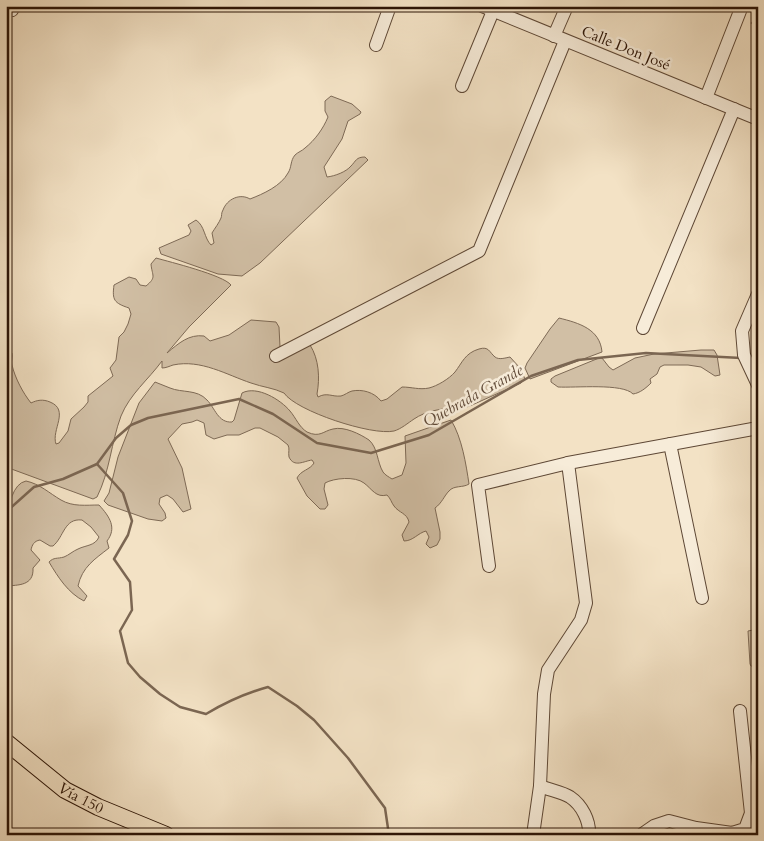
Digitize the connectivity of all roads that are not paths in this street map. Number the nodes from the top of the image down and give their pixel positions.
1 (14, 6) edge
2 (390, 6) edge
3 (567, 6) edge
4 (742, 6) edge
5 (6, 8) edge
6 (487, 9) edge
7 (560, 38) junction
8 (376, 45) dead end
9 (462, 86) dead end
10 (706, 98) junction
11 (734, 109) junction
12 (758, 119) edge
13 (758, 294) edge
14 (643, 328) dead end
15 (276, 356) dead end
16 (758, 385) edge
17 (758, 428) edge
18 (670, 444) junction
19 (568, 463) junction
20 (489, 566) dead end
21 (702, 598) dead end
22 (740, 711) dead end
23 (6, 742) edge
24 (540, 786) junction
25 (166, 835) edge
26 (533, 835) edge
27 (589, 835) edge
28 (641, 835) edge

1 - 5 street
2 - 8 street
3 - 7 street
4 - 10 street
6 - 7 street, Calle Don José
6 - 9 street
7 - 10 street, Calle Don José
7 - 15 street
10 - 11 street, Calle Don José
11 - 12 street, Calle Don José
11 - 14 street
13 - 16 street
17 - 18 street
18 - 19 street
18 - 21 street
19 - 20 street
19 - 24 street
22 - 28 street
23 - 25 main road, Vía 150
24 - 26 street
24 - 27 street

